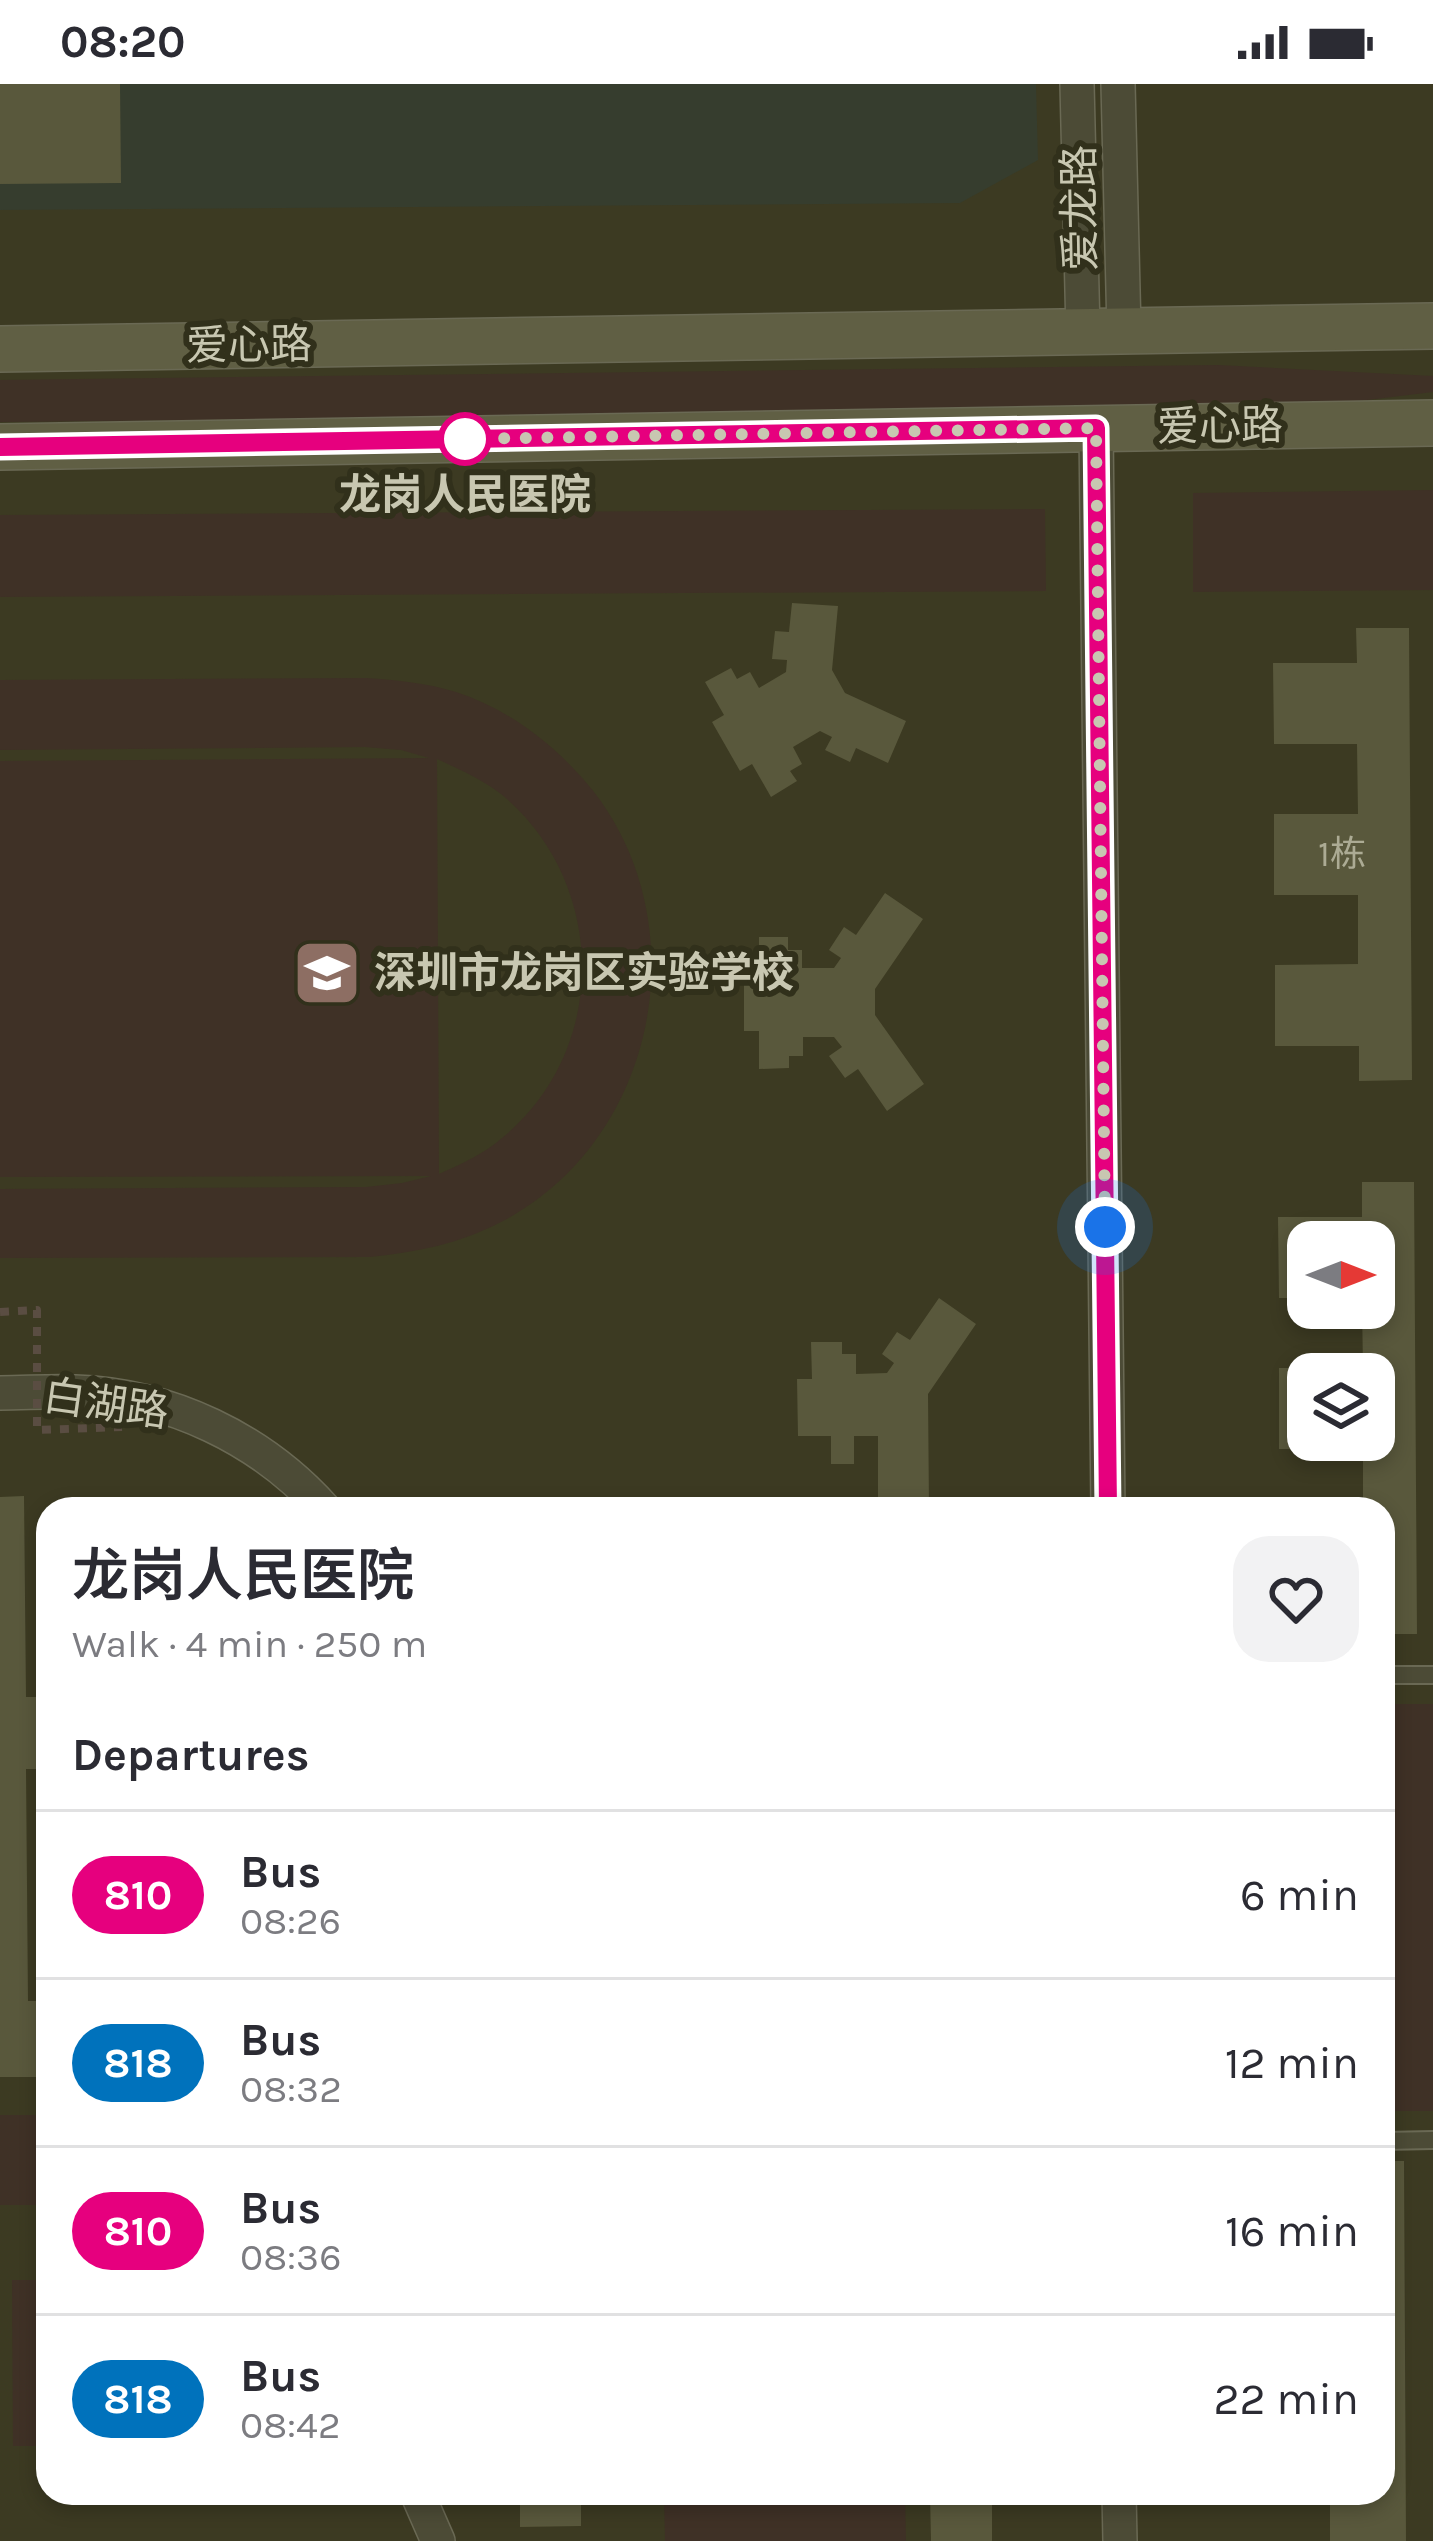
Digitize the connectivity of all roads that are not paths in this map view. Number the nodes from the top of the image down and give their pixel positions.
1 (1077, 84) edge
2 (1118, 84) edge
3 (1433, 326) edge
4 (1104, 331) junction
5 (0, 349) edge
6 (1433, 423) edge
7 (1096, 428) junction
8 (0, 447) edge
9 (0, 1393) edge
10 (311, 1497) edge
11 (1108, 1497) edge
12 (1395, 1675) edge
13 (1433, 1675) edge
14 (1433, 2140) edge
15 (1395, 2141) edge
16 (422, 2505) edge
17 (1119, 2505) edge
18 (438, 2541) edge
19 (1120, 2541) edge

1 - 4 street, 爱龙路
2 - 4 street, 爱龙路
3 - 4 street, 爱心路
4 - 5 street, 爱心路
6 - 7 street, 爱心路
7 - 8 street, 爱心路
7 - 11 street
9 - 10 street, 白湖路
12 - 13 lane
14 - 15 lane
16 - 18 street
17 - 19 street

